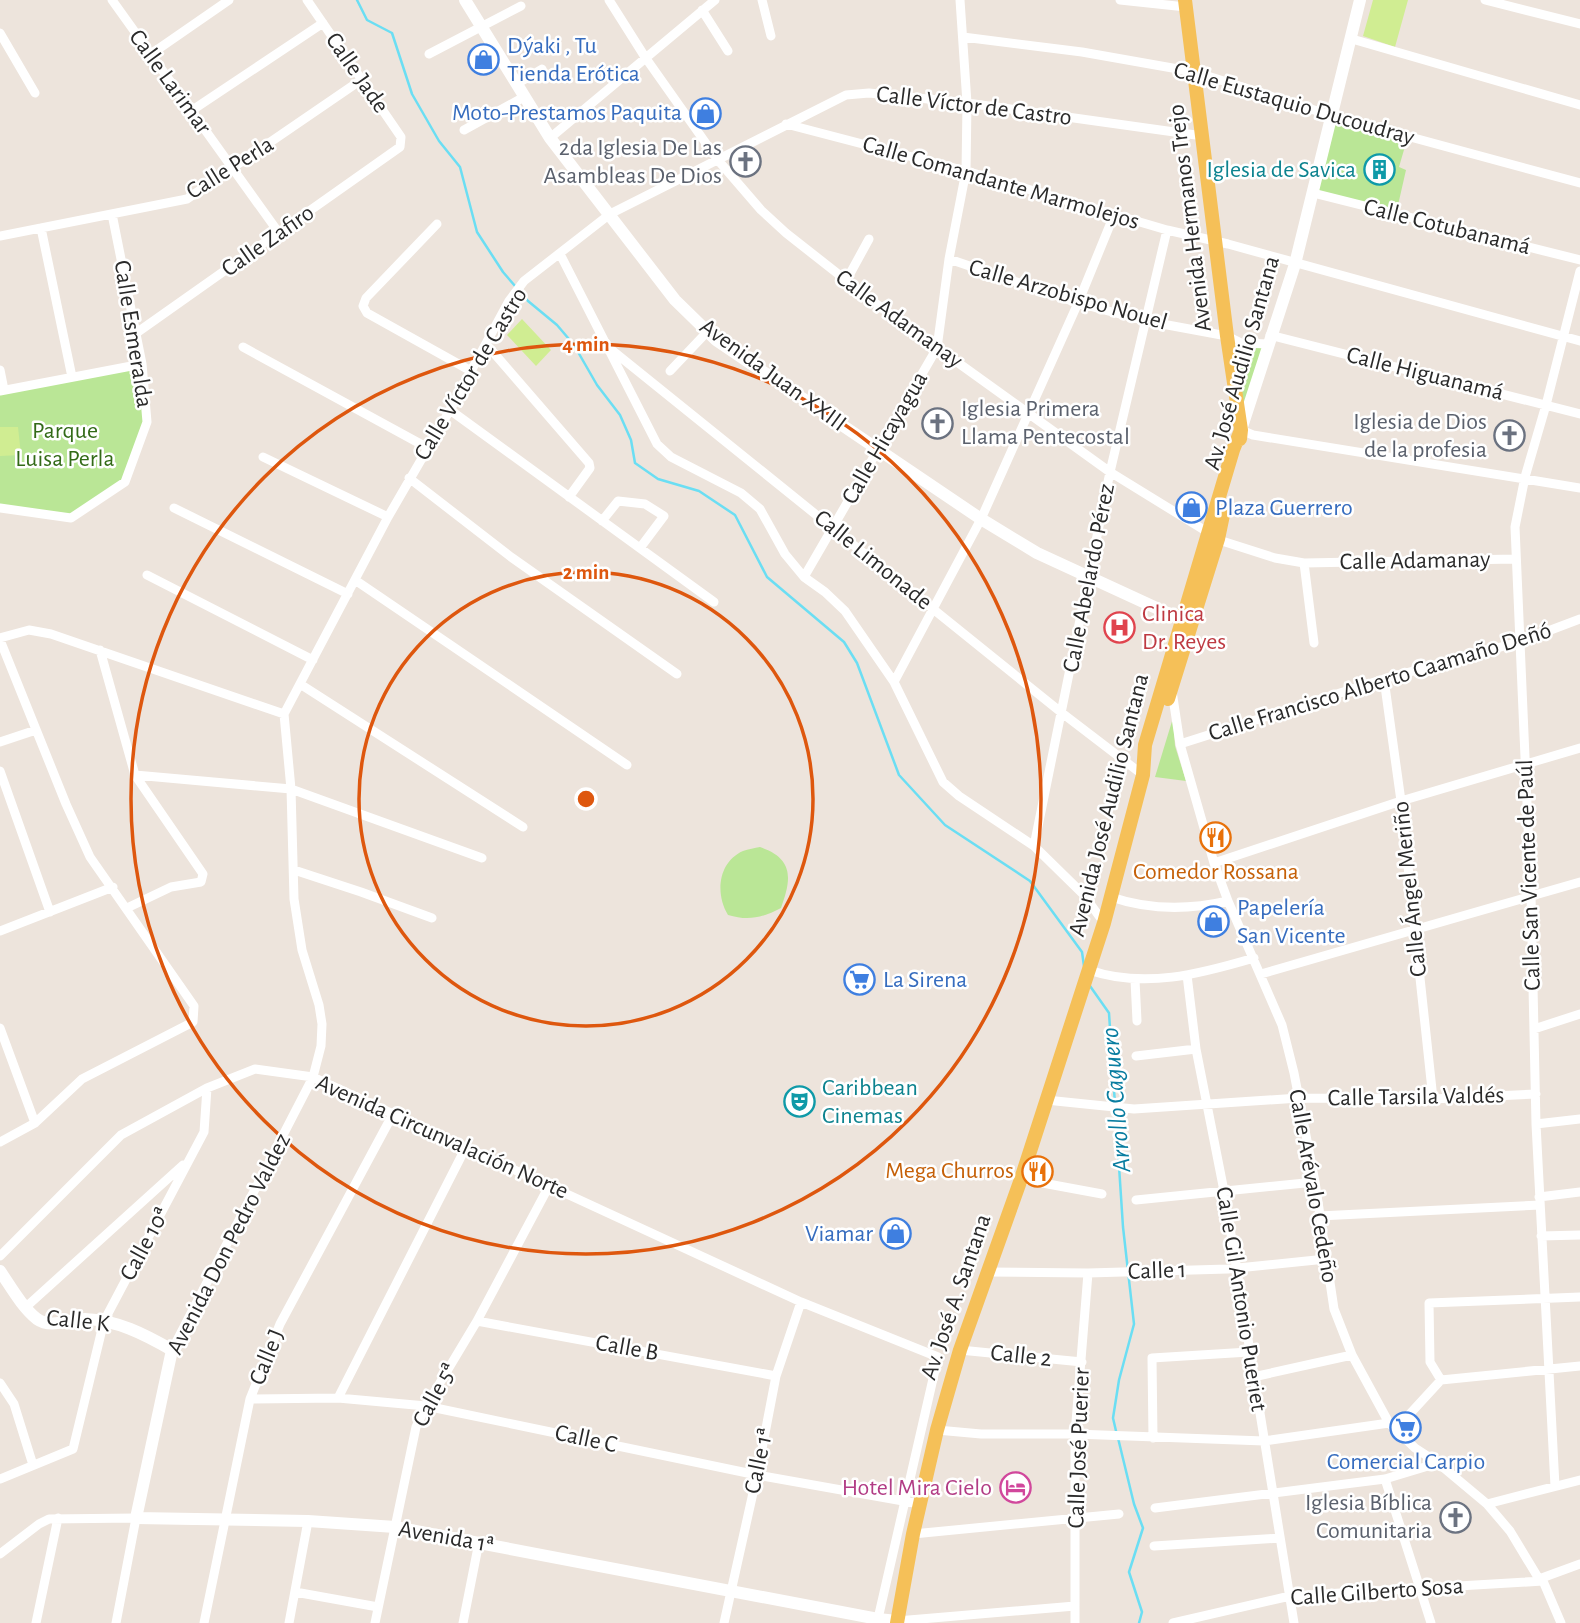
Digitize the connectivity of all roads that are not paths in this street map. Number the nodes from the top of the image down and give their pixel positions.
1 (111, 0) edge
2 (229, 0) edge
3 (307, 0) edge
4 (466, 0) edge
5 (609, 0) edge
6 (715, 0) edge
7 (762, 0) edge
8 (960, 0) edge
9 (1120, 0) edge
10 (1360, 0) edge
11 (1485, 0) edge
12 (1186, 4) edge
13 (521, 6) dead end
14 (702, 10) junction
15 (323, 23) junction
16 (1580, 24) edge
17 (481, 26) junction
18 (0, 33) edge
19 (771, 36) dead end
20 (963, 37) junction
21 (1352, 39) junction
22 (728, 51) dead end
23 (151, 54) junction
24 (429, 54) dead end
25 (645, 57) junction
26 (542, 69) dead end
27 (1195, 72) junction
28 (361, 80) junction
29 (517, 84) junction
30 (35, 93) dead end
31 (524, 97) junction
32 (967, 103) junction
33 (1580, 105) edge
34 (191, 111) junction
35 (1333, 116) junction
36 (786, 124) junction
37 (464, 130) dead end
38 (1203, 136) junction
39 (550, 138) junction
40 (400, 147) joint
41 (717, 159) junction
42 (232, 169) junction
43 (966, 171) junction
44 (1580, 183) edge
45 (1313, 193) junction
46 (112, 214) junction
47 (610, 214) junction
48 (1114, 215) junction
49 (437, 224) dead end
50 (41, 228) junction
51 (1167, 230) junction
52 (279, 233) junction
53 (0, 236) edge
54 (869, 239) dead end
55 (1217, 241) junction
56 (560, 254) junction
57 (949, 259) junction
58 (1580, 260) edge
59 (1295, 264) junction
60 (1580, 271) edge
61 (846, 281) junction
62 (1078, 303) junction
63 (1146, 321) junction
64 (707, 332) junction
65 (135, 334) junction
66 (1227, 336) junction
67 (1563, 337) junction
68 (1270, 340) junction
69 (1580, 341) edge
70 (486, 344) junction
71 (605, 344) junction
72 (243, 347) dead end
73 (937, 348) junction
74 (142, 364) junction
75 (0, 370) edge
76 (670, 371) dead end
77 (471, 372) junction
78 (72, 377) junction
79 (2, 390) edge
80 (1546, 405) junction
81 (450, 410) junction
82 (1029, 414) junction
83 (1580, 414) edge
84 (1241, 430) junction
85 (428, 448) junction
86 (879, 450) junction
87 (263, 457) dead end
88 (1110, 472) junction
89 (1525, 477) junction
90 (409, 478) junction
91 (1580, 488) edge
92 (569, 497) junction
93 (0, 508) edge
94 (174, 509) dead end
95 (388, 517) junction
96 (981, 519) junction
97 (602, 521) junction
98 (833, 528) junction
99 (1214, 535) junction
100 (640, 548) junction
101 (1515, 559) junction
102 (1304, 563) junction
103 (147, 576) dead end
104 (804, 577) junction
105 (1090, 578) junction
106 (355, 580) junction
107 (348, 594) junction
108 (714, 602) dead end
109 (933, 609) junction
110 (1580, 619) edge
111 (1187, 622) junction
112 (0, 639) edge
113 (1519, 642) junction
114 (1314, 643) dead end
115 (2, 650) edge
116 (100, 650) junction
117 (313, 660) junction
118 (677, 674) dead end
119 (1384, 678) junction
120 (894, 682) junction
121 (300, 684) junction
122 (1172, 688) junction
123 (1062, 713) junction
124 (284, 714) junction
125 (36, 730) junction
126 (0, 743) edge
127 (1180, 744) junction
128 (1580, 748) edge
129 (1524, 764) junction
130 (627, 765) dead end
131 (0, 771) edge
132 (135, 775) junction
133 (1143, 775) junction
134 (290, 789) junction
135 (1401, 801) junction
136 (523, 827) dead end
137 (1034, 846) junction
138 (482, 858) dead end
139 (1214, 863) junction
140 (294, 870) junction
141 (1580, 882) edge
142 (113, 887) junction
143 (1531, 895) junction
144 (1111, 897) junction
145 (1228, 901) junction
146 (127, 908) junction
147 (50, 912) junction
148 (432, 918) dead end
149 (1104, 923) junction
150 (1416, 930) junction
151 (0, 931) edge
152 (1254, 958) junction
153 (1088, 972) junction
154 (1261, 974) junction
155 (1187, 975) junction
156 (1135, 980) junction
157 (1082, 991) joint
158 (1580, 1014) edge
159 (1137, 1021) dead end
160 (0, 1028) edge
161 (1534, 1029) junction
162 (1196, 1049) junction
163 (1136, 1056) dead end
164 (313, 1077) junction
165 (207, 1088) junction
166 (1536, 1094) junction
167 (1299, 1098) junction
168 (1433, 1099) junction
169 (1046, 1100) junction
170 (1207, 1103) junction
171 (393, 1114) junction
172 (1580, 1119) edge
173 (35, 1123) junction
174 (1536, 1124) junction
175 (0, 1142) edge
176 (466, 1147) junction
177 (190, 1160) junction
178 (1021, 1179) junction
179 (1315, 1182) junction
180 (549, 1186) junction
181 (1224, 1191) junction
182 (1580, 1192) edge
183 (1102, 1194) dead end
184 (1136, 1200) dead end
185 (1539, 1201) junction
186 (1319, 1216) junction
187 (1580, 1235) edge
188 (1541, 1236) junction
189 (0, 1255) edge
190 (1326, 1259) junction
191 (1235, 1268) junction
192 (0, 1272) edge
193 (988, 1272) junction
194 (1088, 1273) junction
195 (1544, 1297) junction
196 (1580, 1297) edge
197 (801, 1302) junction
198 (26, 1307) junction
199 (104, 1321) junction
200 (477, 1321) junction
201 (172, 1350) junction
202 (960, 1350) junction
203 (1249, 1352) junction
204 (1352, 1355) junction
205 (1082, 1362) junction
206 (1580, 1366) edge
207 (1547, 1369) junction
208 (776, 1376) junction
209 (1253, 1377) junction
210 (1441, 1380) junction
211 (0, 1383) edge
212 (338, 1398) junction
213 (250, 1399) junction
214 (426, 1406) junction
215 (1392, 1427) junction
216 (937, 1430) junction
217 (1075, 1434) junction
218 (1153, 1438) junction
219 (1264, 1441) junction
220 (1438, 1463) junction
221 (33, 1465) junction
222 (757, 1475) junction
223 (0, 1479) edge
224 (1385, 1479) junction
225 (1580, 1480) edge
226 (1555, 1486) junction
227 (1273, 1493) junction
228 (904, 1501) junction
229 (919, 1504) junction
230 (1487, 1504) junction
231 (1155, 1508) dead end
232 (1119, 1514) dead end
233 (1075, 1517) junction
234 (58, 1518) junction
235 (136, 1518) junction
236 (225, 1519) junction
237 (308, 1521) junction
238 (395, 1527) junction
239 (913, 1534) junction
240 (1280, 1538) junction
241 (479, 1542) junction
242 (1154, 1546) dead end
243 (0, 1554) edge
244 (1580, 1564) edge
245 (1541, 1580) junction
246 (1420, 1590) junction
247 (730, 1591) junction
248 (295, 1592) junction
249 (1290, 1596) junction
250 (1075, 1606) junction
251 (378, 1607) junction
252 (878, 1621) edge
253 (897, 1622) edge
254 (36, 1623) edge
255 (116, 1623) edge
256 (204, 1623) edge
257 (289, 1623) edge
258 (375, 1623) edge
259 (463, 1623) edge
260 (724, 1623) edge
261 (1074, 1623) edge
262 (1173, 1623) edge
263 (1294, 1623) edge
264 (1431, 1623) edge
265 (1561, 1623) edge

1 - 23 street, Calle Larimar
2 - 23 street
3 - 15 street, Calle Jade
4 - 17 main road, Avenida Juan XXIII
5 - 25 street, Calle Adamanay
6 - 14 street
7 - 19 street
8 - 20 street, Calle Hicayagua
9 - 12 street
10 - 21 main road, Av. José Audilio Santana
11 - 16 street
12 - 27 main road, Avenida Hermanos Trejo
13 - 17 street
14 - 22 street
14 - 25 street
15 - 28 street, Calle Jade
15 - 34 street
17 - 24 street
17 - 29 main road, Avenida Juan XXIII
18 - 30 street
20 - 27 street, Calle Eustaquio Ducoudray
20 - 32 street, Calle Hicayagua
21 - 33 street
21 - 35 main road, Av. José Audilio Santana
23 - 34 street, Calle Larimar
25 - 39 street
25 - 41 street, Calle Adamanay
26 - 29 street
27 - 35 street, Calle Eustaquio Ducoudray
27 - 38 main road, Avenida Hermanos Trejo
28 - 40 street, Calle Jade
28 - 42 street, Calle Perla
29 - 31 main road, Avenida Juan XXIII
31 - 37 street
31 - 39 main road, Avenida Juan XXIII
32 - 36 street, Calle Víctor de Castro
32 - 38 street, Calle Víctor de Castro
32 - 43 street, Calle Hicayagua
34 - 42 street, Calle Larimar
35 - 44 street, Calle Eustaquio Ducoudray
35 - 45 main road, Av. José Audilio Santana
36 - 41 street, Calle Víctor de Castro
36 - 43 street, Calle Comandante Marmolejos
38 - 55 main road, Avenida Hermanos Trejo
39 - 47 main road, Avenida Juan XXIII
40 - 52 street, Calle Zafiro
41 - 47 street, Calle Víctor de Castro
41 - 61 street, Calle Adamanay
42 - 46 street, Calle Perla
42 - 52 street, Calle Larimar
43 - 48 street, Calle Comandante Marmolejos
43 - 57 street, Calle Hicayagua
45 - 58 street, Calle Cotubanamá
45 - 59 main road, Av. José Audilio Santana
46 - 50 street, Calle Perla
46 - 65 street, Calle Esmeralda
47 - 56 street, Calle Víctor de Castro
47 - 64 main road, Avenida Juan XXIII
48 - 51 street, Calle Comandante Marmolejos
48 - 62 street
49 - 77 street
50 - 53 street, Calle Perla
50 - 78 street
51 - 55 street, Calle Comandante Marmolejos
51 - 63 street, Calle Abelardo Pérez
52 - 65 street, Calle Zafiro
54 - 61 street
55 - 59 street, Calle Comandante Marmolejos
55 - 66 main road, Avenida Hermanos Trejo
56 - 70 street, Calle Víctor de Castro
56 - 71 street
57 - 62 street, Calle Arzobispo Nouel
57 - 73 street, Calle Hicayagua
59 - 67 street, Calle Comandante Marmolejos
59 - 68 main road, Av. José Audilio Santana
60 - 67 street, Calle San Vicente de Paúl
61 - 73 street, Calle Adamanay
62 - 63 street, Calle Arzobispo Nouel
62 - 82 street
63 - 66 street, Calle Arzobispo Nouel
63 - 88 street, Calle Abelardo Pérez
64 - 76 street
64 - 86 main road, Avenida Juan XXIII
65 - 74 street, Calle Esmeralda
66 - 68 street, Calle Arzobispo Nouel
66 - 84 main road, Avenida Hermanos Trejo
67 - 69 street, Calle Comandante Marmolejos
67 - 80 street, Calle San Vicente de Paúl
68 - 80 street, Calle Higuanamá
68 - 84 main road, Av. José Audilio Santana
70 - 77 street, Calle Víctor de Castro
70 - 92 street
71 - 98 street, Calle Limonade
71 - 104 street
72 - 85 street
73 - 82 street, Calle Adamanay
73 - 86 street, Calle Hicayagua
74 - 78 street
74 - 93 street, Calle Esmeralda
75 - 79 street
77 - 81 street, Calle Víctor de Castro
78 - 79 street
80 - 83 street, Calle Higuanamá
80 - 89 street, Calle San Vicente de Paúl
81 - 85 street, Calle Víctor de Castro
81 - 92 street
82 - 88 street, Calle Adamanay
82 - 96 street
84 - 89 street
84 - 99 main road, Avenida José Audilio Santana
85 - 90 street, Calle Víctor de Castro
86 - 96 main road, Avenida Juan XXIII
86 - 98 street, Calle Hicayagua
87 - 95 street
88 - 99 street, Calle Adamanay
88 - 105 street, Calle Abelardo Pérez
89 - 91 street
89 - 101 street, Calle San Vicente de Paúl
90 - 95 street, Calle Víctor de Castro
90 - 118 street
92 - 97 street
94 - 107 street
95 - 106 street, Calle Víctor de Castro
96 - 105 main road, Avenida Juan XXIII
96 - 109 street
97 - 100 street
97 - 100 street
98 - 104 street, Calle Hicayagua
98 - 109 street, Calle Limonade
99 - 102 street, Calle Adamanay
99 - 111 main road, Avenida José Audilio Santana
100 - 108 street
101 - 102 street, Calle Adamanay
101 - 113 street, Calle San Vicente de Paúl
102 - 114 street
103 - 117 street
104 - 120 street
105 - 111 main road, Avenida Juan XXIII
105 - 123 street, Calle Abelardo Pérez
106 - 107 street, Calle Víctor de Castro
106 - 130 street
107 - 117 street, Calle Víctor de Castro
109 - 120 street
109 - 123 street, Calle Limonade
110 - 113 street, Calle Francisco Alberto Caamaño Deñó
111 - 122 main road
111 - 133 main road, Avenida José Audilio Santana
112 - 115 street
112 - 116 street
113 - 119 street, Calle Francisco Alberto Caamaño Deñó
113 - 129 street, Calle San Vicente de Paúl
115 - 125 street
116 - 124 street
116 - 132 street
117 - 121 street, Calle Víctor de Castro
119 - 127 street, Calle Francisco Alberto Caamaño Deñó
119 - 135 street, Calle Ángel Meriño
120 - 137 street
121 - 124 street, Calle Víctor de Castro
121 - 136 street
122 - 127 street, Calle Arévalo Cedeño
122 - 133 main road
123 - 133 street, Calle Limonade
123 - 137 street, Calle Abelardo Pérez
124 - 134 street
125 - 126 street
125 - 142 street
127 - 139 street, Calle Arévalo Cedeño
128 - 129 street
129 - 135 street
129 - 143 street, Calle San Vicente de Paúl
131 - 147 street
132 - 134 street
132 - 146 street
133 - 144 main road, Avenida José Audilio Santana
134 - 138 street
134 - 140 street
135 - 139 street
135 - 150 street, Calle Ángel Meriño
137 - 149 street
139 - 145 street, Calle Arévalo Cedeño
140 - 148 street
140 - 164 street
141 - 143 street
142 - 146 street
142 - 147 street
143 - 150 street
143 - 161 street, Calle San Vicente de Paúl
144 - 145 street
144 - 149 main road, Avenida José Audilio Santana
145 - 152 street, Calle Arévalo Cedeño
146 - 173 street
147 - 151 street
149 - 153 main road, Avenida José Audilio Santana
150 - 154 street
150 - 168 street, Calle Ángel Meriño
152 - 154 street, Calle Arévalo Cedeño
152 - 155 street
153 - 156 street
153 - 157 main road, Avenida José Audilio Santana
154 - 167 street, Calle Arévalo Cedeño
155 - 156 street
155 - 162 street, Calle Gil Antonio Pueriet
156 - 159 street
157 - 169 main road, Av. José A. Santana
158 - 161 street
160 - 173 street
161 - 166 street, Calle San Vicente de Paúl
162 - 163 street
162 - 170 street, Calle Gil Antonio Pueriet
164 - 165 street, Avenida Circunvalación Norte
164 - 171 street, Avenida Circunvalación Norte
164 - 201 street, Avenida Don Pedro Valdez
165 - 177 street, Calle 10ª
165 - 189 street, Avenida Circunvalación Norte
166 - 168 street, Calle Tarsila Valdés
166 - 174 street, Calle San Vicente de Paúl
167 - 168 street, Calle Tarsila Valdés
167 - 170 street, Calle Tarsila Valdés
167 - 179 street, Calle Arévalo Cedeño
169 - 170 street, Calle Tarsila Valdés
169 - 178 main road, Av. José A. Santana
170 - 181 street, Calle Gil Antonio Pueriet
171 - 176 street, Avenida Circunvalación Norte
171 - 213 street, Calle J
172 - 174 street, Calle Tarsila Valdés
173 - 175 street
174 - 185 street, Calle San Vicente de Paúl
176 - 180 street, Avenida Circunvalación Norte
176 - 212 street
177 - 198 street
177 - 199 street, Calle 10ª
178 - 183 street
178 - 193 main road, Av. José A. Santana
179 - 181 street
179 - 186 street, Calle Arévalo Cedeño
180 - 197 street, Avenida Circunvalación Norte
180 - 200 street, Calle 5ª
181 - 184 street
181 - 191 street, Calle Gil Antonio Pueriet
182 - 185 street
185 - 186 street
185 - 188 street, Calle San Vicente de Paúl
186 - 190 street, Calle Arévalo Cedeño
187 - 188 street
188 - 195 street, Calle San Vicente de Paúl
190 - 191 street, Calle 1
190 - 204 street, Calle Arévalo Cedeño
191 - 194 street, Calle 1
191 - 203 street, Calle Gil Antonio Pueriet
192 - 198 main road, Calle K
193 - 194 street, Calle 1
193 - 202 main road, Av. José A. Santana
194 - 205 street, Calle José Puerier
195 - 196 street
195 - 207 street, Calle San Vicente de Paúl
195 - 210 street
197 - 208 street, Calle 1ª
197 - 228 street, Avenida Circunvalación Norte
198 - 199 main road, Calle K
199 - 201 main road, Calle K
199 - 221 street, Calle 10ª
200 - 208 street, Calle B
200 - 214 street, Calle 5ª
201 - 235 main road, Avenida Don Pedro Valdez
202 - 205 street, Calle 2
202 - 216 main road, Av. José A. Santana
203 - 209 street, Calle Gil Antonio Pueriet
203 - 218 street
204 - 209 street
204 - 215 street, Calle Arévalo Cedeño
205 - 217 street, Calle José Puerier
206 - 207 street
207 - 210 street
207 - 226 street, Calle San Vicente de Paúl
208 - 222 street, Calle 1ª
209 - 219 street, Calle Gil Antonio Pueriet
210 - 215 street
211 - 221 street
212 - 213 street, Calle C
212 - 214 street, Calle C
213 - 236 street, Calle J
214 - 222 street, Calle C
214 - 238 street, Calle 5ª
215 - 219 street
215 - 220 street, Calle Arévalo Cedeño
216 - 217 street
216 - 229 main road, Av. José A. Santana
217 - 218 street
217 - 233 street, Calle José Puerier
218 - 219 street
219 - 227 street, Calle Gil Antonio Pueriet
220 - 224 street
220 - 230 street, Calle Arévalo Cedeño
221 - 223 street, Calle 10ª
222 - 228 street, Calle C
222 - 247 street, Calle 1ª
224 - 227 street
224 - 246 street
225 - 226 street
226 - 230 street
227 - 231 street
227 - 240 street, Calle Gil Antonio Pueriet
228 - 229 street, Calle C
228 - 252 street
229 - 239 main road, Av. José A. Santana
230 - 245 street, Calle Arévalo Cedeño
232 - 233 street
233 - 239 street
233 - 250 street, Calle José Puerier
234 - 235 street, Avenida 1ª
234 - 243 street, Avenida 1ª
234 - 254 street
235 - 236 main road, Avenida 1ª
235 - 255 street, Avenida Don Pedro Valdez
236 - 237 main road, Avenida 1ª
236 - 256 street, Calle J
237 - 238 main road, Avenida 1ª
237 - 248 street
238 - 241 main road, Avenida 1ª
238 - 251 street, Calle 5ª
239 - 253 main road, Av. José A. Santana
240 - 242 street
240 - 249 street, Calle Gil Antonio Pueriet
241 - 247 main road, Avenida 1ª
241 - 259 street
244 - 245 street, Calle Gilberto Sosa
245 - 246 street, Calle Gilberto Sosa
245 - 265 street, Calle Arévalo Cedeño
246 - 249 street, Calle Gilberto Sosa
246 - 264 street
247 - 252 main road, Avenida 1ª
247 - 260 street, Calle 1ª
248 - 251 street
248 - 257 street
249 - 262 street, Calle Gilberto Sosa
249 - 263 street, Calle Gil Antonio Pueriet
250 - 253 street
250 - 261 street, Calle José Puerier
251 - 258 street, Calle 5ª
252 - 253 main road, Avenida 1ª

